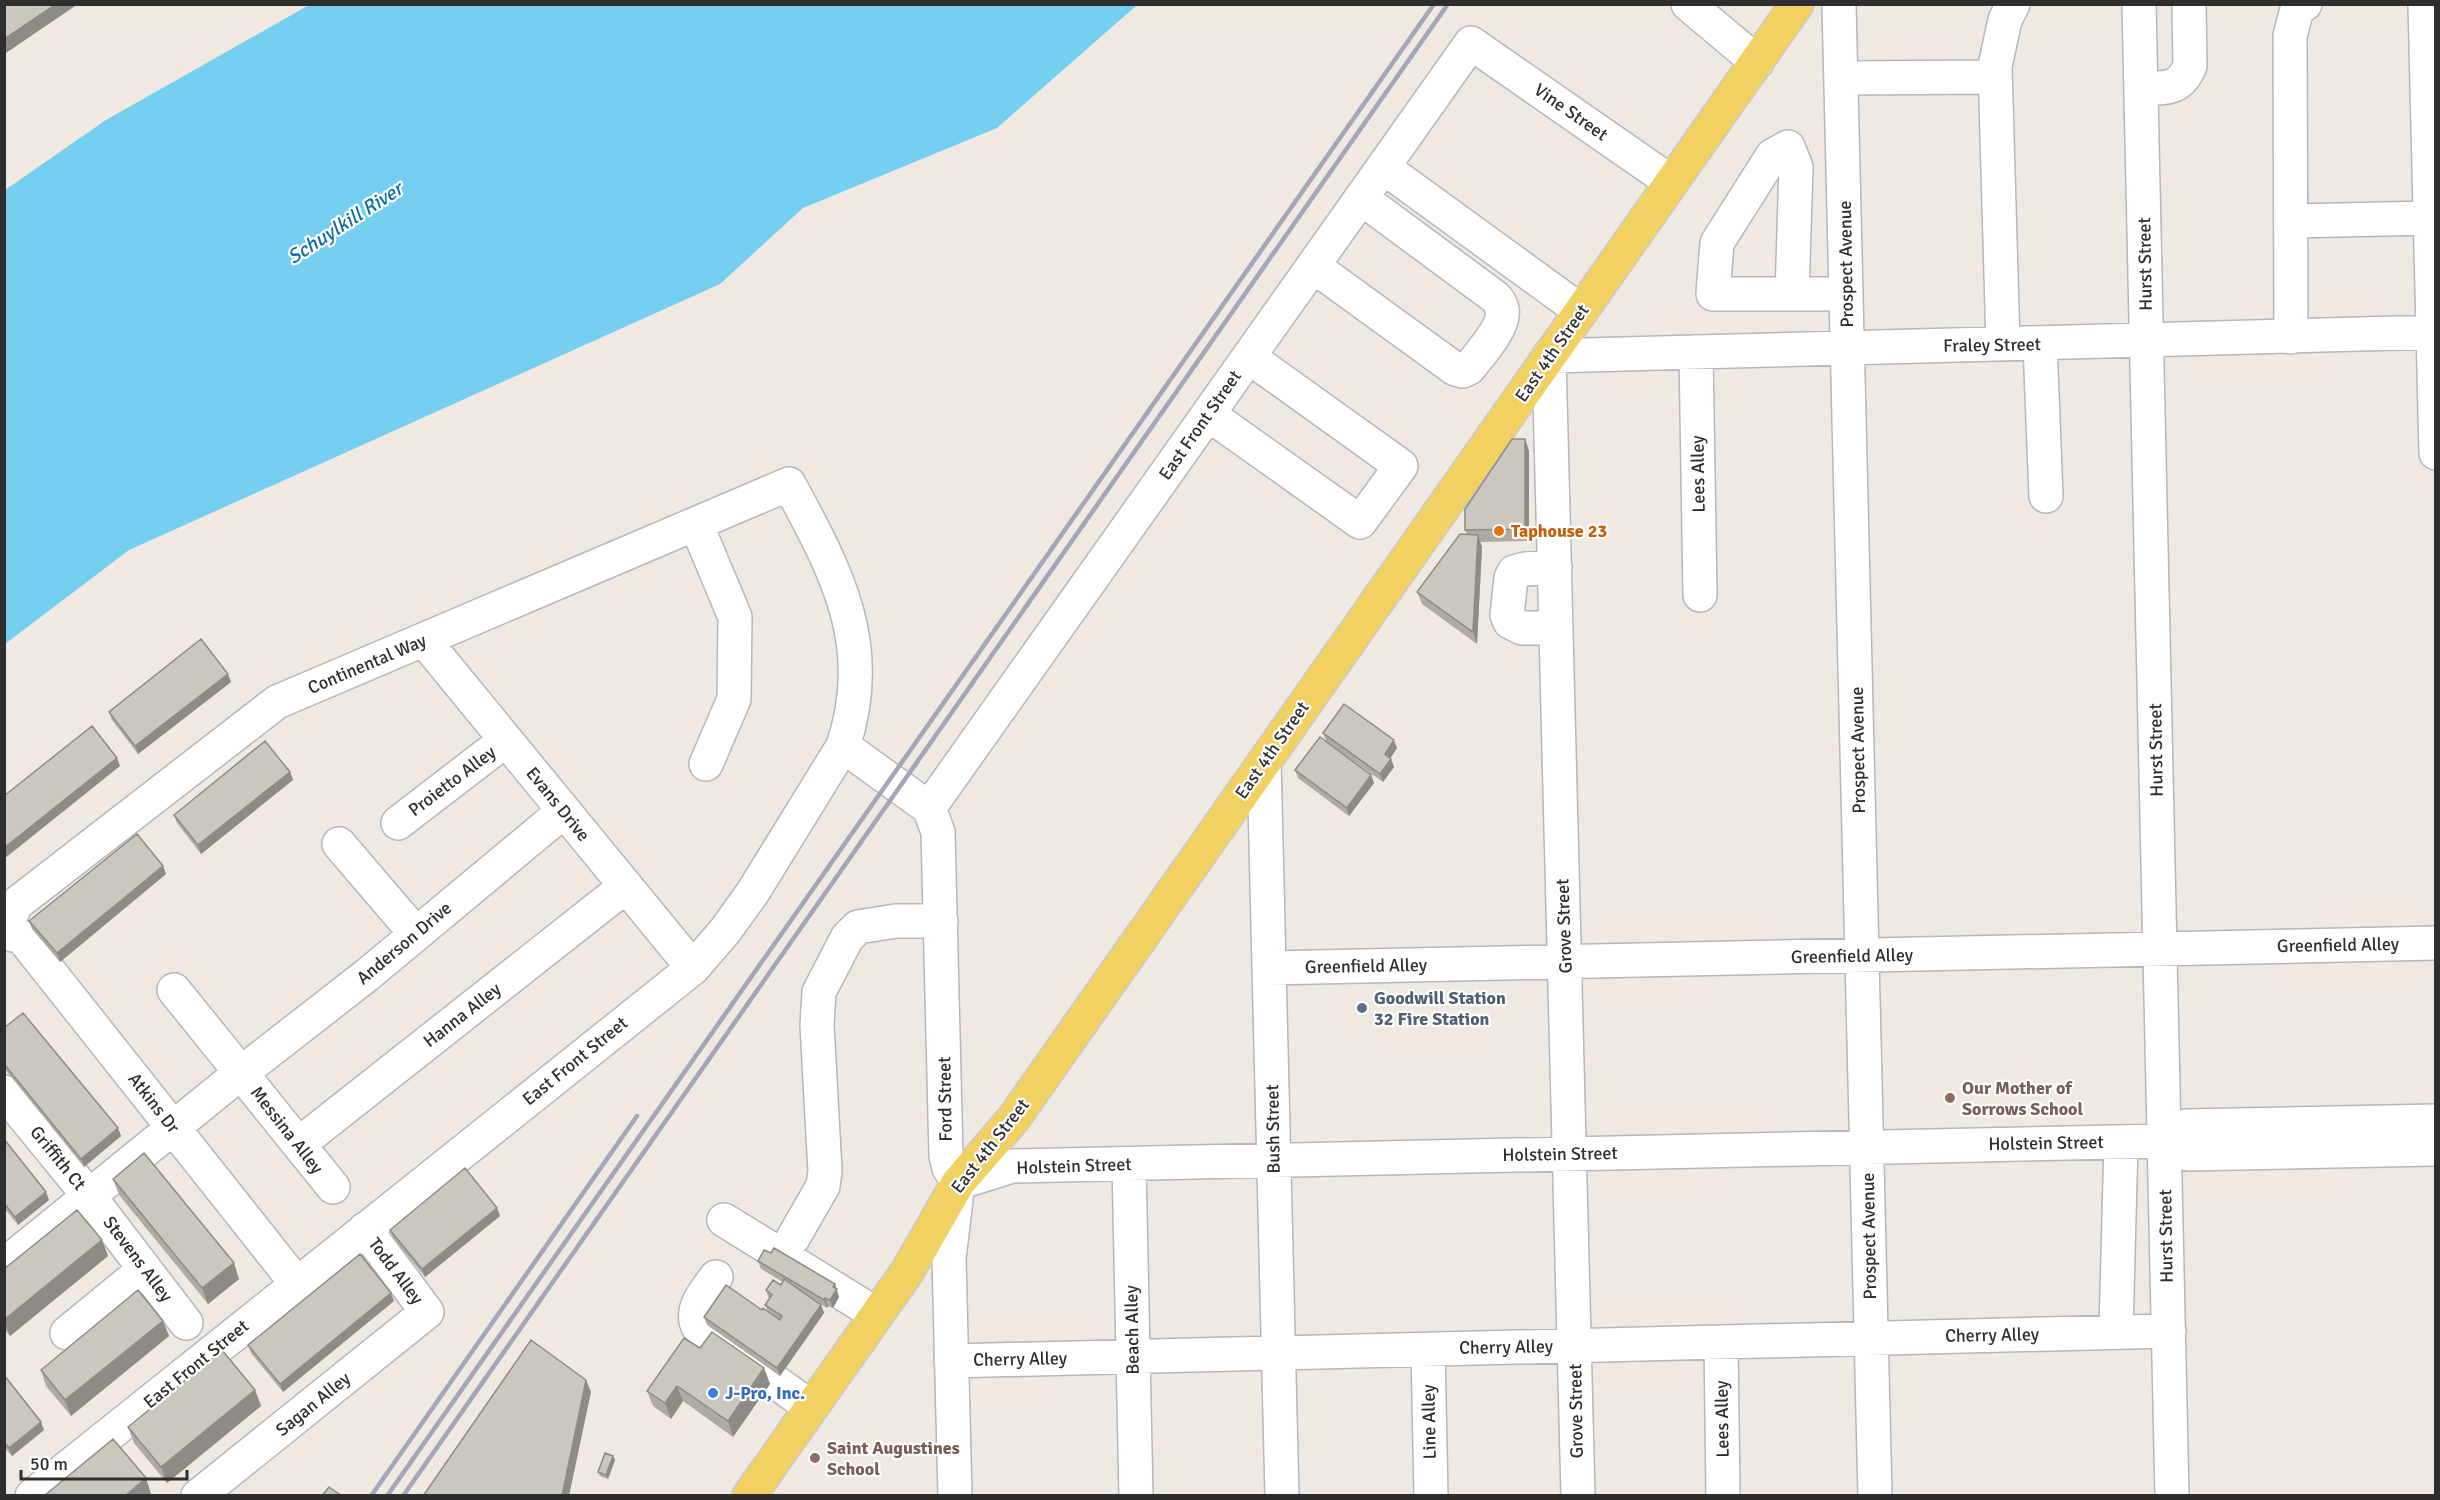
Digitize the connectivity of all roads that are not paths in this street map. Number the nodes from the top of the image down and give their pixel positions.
1 (1688, 4) edge
2 (1797, 4) edge
3 (1839, 4) edge
4 (2013, 4) edge
5 (2139, 4) edge
6 (2189, 4) edge
7 (2305, 4) edge
8 (2425, 4) edge
9 (1471, 42) joint
10 (1757, 62) junction
11 (1995, 77) junction
12 (1841, 78) junction
13 (2141, 88) junction
14 (1383, 167) junction
15 (1671, 182) junction
16 (1361, 198) junction
17 (2430, 218) junction
18 (2292, 221) junction
19 (1313, 266) junction
20 (1792, 294) dead end
21 (1846, 294) junction
22 (1581, 311) junction
23 (2434, 332) edge
24 (2291, 337) junction
25 (2147, 341) junction
26 (2002, 344) junction
27 (2040, 344) junction
28 (1848, 348) junction
29 (1696, 352) junction
30 (1549, 356) junction
31 (1249, 357) junction
32 (1208, 414) junction
33 (2436, 453) edge
34 (789, 484) joint
35 (2046, 496) dead end
36 (696, 524) junction
37 (1555, 567) junction
38 (1700, 595) dead end
39 (1556, 628) junction
40 (424, 640) junction
41 (506, 740) junction
42 (843, 746) junction
43 (1264, 762) junction
44 (706, 764) dead end
45 (929, 808) junction
46 (564, 811) junction
47 (398, 823) dead end
48 (339, 844) dead end
49 (626, 886) junction
50 (941, 921) junction
51 (4, 932) edge
52 (416, 934) junction
53 (4, 939) edge
54 (2436, 943) edge
55 (2160, 949) junction
56 (1863, 955) junction
57 (1565, 962) junction
58 (693, 968) junction
59 (1269, 968) junction
60 (174, 990) dead end
61 (242, 1072) junction
62 (4, 1092) edge
63 (2436, 1121) edge
64 (165, 1135) junction
65 (2164, 1141) junction
66 (2121, 1142) junction
67 (299, 1144) junction
68 (1867, 1147) junction
69 (2436, 1147) edge
70 (1570, 1154) junction
71 (1274, 1161) junction
72 (1129, 1164) junction
73 (958, 1183) junction
74 (333, 1187) dead end
75 (89, 1196) junction
76 (724, 1220) dead end
77 (365, 1229) junction
78 (793, 1238) dead end
79 (4, 1264) edge
80 (145, 1269) junction
81 (716, 1277) dead end
82 (288, 1291) junction
83 (427, 1312) joint
84 (876, 1314) junction
85 (186, 1323) dead end
86 (2169, 1331) junction
87 (2116, 1332) junction
88 (68, 1333) dead end
89 (1872, 1338) junction
90 (1721, 1342) junction
91 (1575, 1346) junction
92 (1428, 1349) junction
93 (1278, 1353) junction
94 (1133, 1356) junction
95 (951, 1361) junction
96 (811, 1407) junction
97 (952, 1492) edge
98 (32, 1496) edge
99 (198, 1496) edge
100 (749, 1496) edge
101 (1136, 1496) edge
102 (1282, 1496) edge
103 (1431, 1496) edge
104 (1578, 1496) edge
105 (1723, 1496) edge
106 (1875, 1496) edge
107 (2172, 1496) edge

1 - 10 street
2 - 10 main road, East 4th Street
3 - 12 street, Prospect Avenue
4 - 11 street
5 - 13 street, Hurst Street
6 - 13 street
7 - 18 street
8 - 17 street
9 - 14 street, East Front Street
9 - 15 street, Vine Street
10 - 15 main road, East 4th Street
11 - 12 street
11 - 26 street
12 - 21 street, Prospect Avenue
13 - 25 street, Hurst Street
14 - 16 street, East Front Street
14 - 22 street
15 - 22 main road, East 4th Street
16 - 19 street, East Front Street
16 - 19 street
17 - 18 street
17 - 23 street
18 - 24 street
19 - 31 street, East Front Street
20 - 21 street
21 - 28 street, Prospect Avenue
22 - 30 main road, East 4th Street
23 - 24 street, Fraley Street
23 - 33 street
24 - 25 street, Fraley Street
25 - 27 street, Fraley Street
25 - 55 street, Hurst Street
26 - 27 street, Fraley Street
26 - 28 street, Fraley Street
27 - 35 street
28 - 29 street, Fraley Street
28 - 56 street, Prospect Avenue
29 - 30 street, Fraley Street
29 - 38 street, Lees Alley
30 - 37 street, Grove Street
30 - 43 main road, East 4th Street
31 - 32 street, East Front Street
31 - 32 street
32 - 45 street, East Front Street
34 - 36 street, Continental Way
34 - 42 street, East Front Street
36 - 40 street, Continental Way
36 - 44 street
37 - 39 street, Grove Street
37 - 39 street
39 - 57 street, Grove Street
40 - 41 street, Evans Drive
40 - 51 street, Continental Way
41 - 46 street, Evans Drive
41 - 47 street, Proietto Alley
42 - 45 street
42 - 58 street, East Front Street
43 - 59 street, Bush Street
43 - 73 main road, East 4th Street
45 - 50 street, Ford Street
46 - 49 street, Evans Drive
46 - 52 street, Anderson Drive
48 - 52 street
49 - 58 street, Evans Drive
49 - 67 street, Hanna Alley
50 - 73 street, Ford Street
50 - 78 street
51 - 64 street, Atkins Dr
52 - 61 street, Anderson Drive
53 - 64 street, Atkins Dr
54 - 55 street, Greenfield Alley
55 - 56 street, Greenfield Alley
55 - 65 street, Hurst Street
56 - 57 street, Greenfield Alley
56 - 68 street, Prospect Avenue
57 - 59 street, Greenfield Alley
57 - 70 street, Grove Street
58 - 77 street, East Front Street
59 - 71 street, Bush Street
60 - 61 street, Messina Alley
61 - 64 street, Anderson Drive
61 - 67 street, Messina Alley
62 - 75 street, Griffith Ct
63 - 65 street, Holstein Street
64 - 75 street
64 - 82 street, Atkins Dr
65 - 66 street, Holstein Street
65 - 69 street, Holstein Street
65 - 86 street, Hurst Street
66 - 68 street, Holstein Street
66 - 87 street
67 - 74 street, Messina Alley
68 - 70 street, Holstein Street
68 - 89 street, Prospect Avenue
70 - 71 street, Holstein Street
70 - 91 street, Grove Street
71 - 72 street, Holstein Street
71 - 93 street, Bush Street
72 - 73 street, Holstein Street
72 - 94 street, Beach Alley
73 - 84 main road, East 4th Street
73 - 95 street
75 - 79 street
75 - 80 street, Stevens Alley
76 - 84 street
77 - 82 street, East Front Street
77 - 83 street, Todd Alley
80 - 85 street, Stevens Alley
80 - 88 street
81 - 96 street
82 - 98 street, East Front Street
83 - 99 street, Sagan Alley
84 - 96 main road, East 4th Street
86 - 87 street, Cherry Alley
86 - 107 street, Hurst Street
87 - 89 street, Cherry Alley
89 - 90 street, Cherry Alley
89 - 106 street, Prospect Avenue
90 - 91 street, Cherry Alley
90 - 105 street, Lees Alley
91 - 92 street, Cherry Alley
91 - 104 street, Grove Street
92 - 93 street, Cherry Alley
92 - 103 street, Line Alley
93 - 94 street, Cherry Alley
93 - 102 street, Bush Street
94 - 95 street, Cherry Alley
94 - 101 street, Beach Alley
95 - 97 street
96 - 100 main road, East 4th Street

